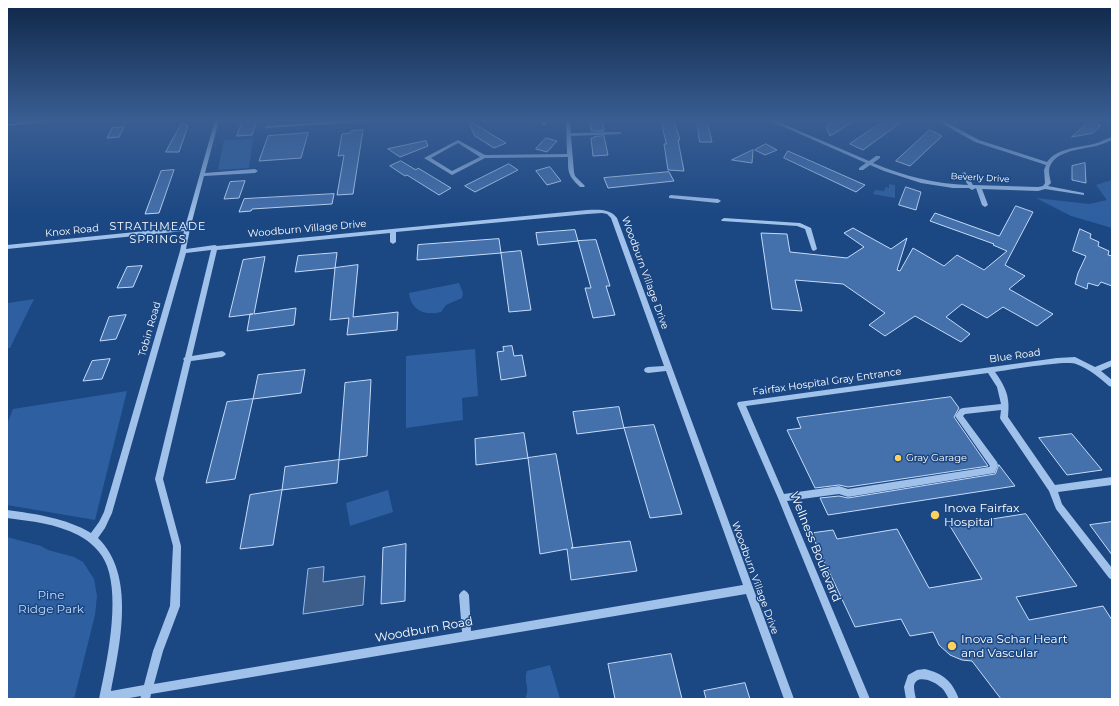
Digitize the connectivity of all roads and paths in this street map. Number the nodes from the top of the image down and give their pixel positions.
1 (208, 153) edge
2 (437, 153) edge
3 (477, 153) edge
4 (847, 153) edge
5 (1013, 153) edge
6 (1062, 153) edge
7 (570, 155) joint
8 (484, 157) junction
9 (878, 157) dead end
10 (870, 163) junction
11 (1047, 164) junction
12 (861, 169) dead end
13 (255, 171) dead end
14 (964, 174) dead end
15 (202, 175) junction
16 (582, 186) dead end
17 (1045, 187) junction
18 (972, 188) junction
19 (979, 188) junction
20 (1082, 194) dead end
21 (671, 196) dead end
22 (718, 201) dead end
23 (985, 205) dead end
24 (724, 220) dead end
25 (188, 229) junction
26 (393, 231) junction
27 (393, 242) dead end
28 (7, 247) edge
29 (215, 247) junction
30 (814, 249) dead end
31 (183, 251) junction
32 (222, 354) dead end
33 (188, 359) junction
34 (1112, 362) edge
35 (668, 368) junction
36 (648, 370) dead end
37 (990, 370) junction
38 (1095, 370) junction
39 (915, 380) joint
40 (1112, 384) edge
41 (741, 404) joint
42 (1006, 406) junction
43 (1112, 481) edge
44 (1053, 489) junction
45 (782, 498) junction
46 (7, 514) edge
47 (92, 539) junction
48 (1112, 575) edge
49 (749, 589) junction
50 (464, 595) dead end
51 (467, 636) junction
52 (146, 694) edge
53 (104, 698) edge
54 (789, 699) edge
55 (865, 699) edge
56 (911, 699) edge
57 (954, 699) edge

1 - 15 street, Tobin Road
2 - 8 street
3 - 8 street
4 - 10 street, Beverly Drive
5 - 11 street
6 - 11 street
7 - 8 street
7 - 16 street
9 - 10 street
10 - 12 street
10 - 18 street, Beverly Drive
11 - 17 street
13 - 15 street
14 - 18 street
15 - 25 street, Tobin Road
17 - 19 street, Beverly Drive
17 - 20 street, Beverly Drive
18 - 19 street, Beverly Drive
19 - 23 street
21 - 22 street
24 - 30 street
25 - 28 street, Knox Road
25 - 31 street, Tobin Road
26 - 27 street
26 - 29 street, Woodburn Village Drive
26 - 35 street, Woodburn Village Drive
29 - 31 street, Woodburn Village Drive
29 - 33 street
31 - 47 street, Tobin Road
32 - 33 street
33 - 52 street
34 - 38 street
35 - 36 street
35 - 49 street, Woodburn Village Drive
37 - 38 street, Blue Road
37 - 39 street, Blue Road
37 - 42 street
38 - 40 street, Blue Road
39 - 41 street, Fairfax Hospital Gray Entrance
41 - 45 street, Wellness Boulevard
42 - 44 street
42 - 45 street
43 - 44 street
44 - 48 street
45 - 55 street, Wellness Boulevard
46 - 47 street, Woodburn Road
47 - 53 street, Woodburn Road
49 - 51 street, Woodburn Road
49 - 54 street, Woodburn Village Drive
50 - 51 street
51 - 52 street, Woodburn Road
52 - 53 street, Woodburn Road
56 - 57 street

